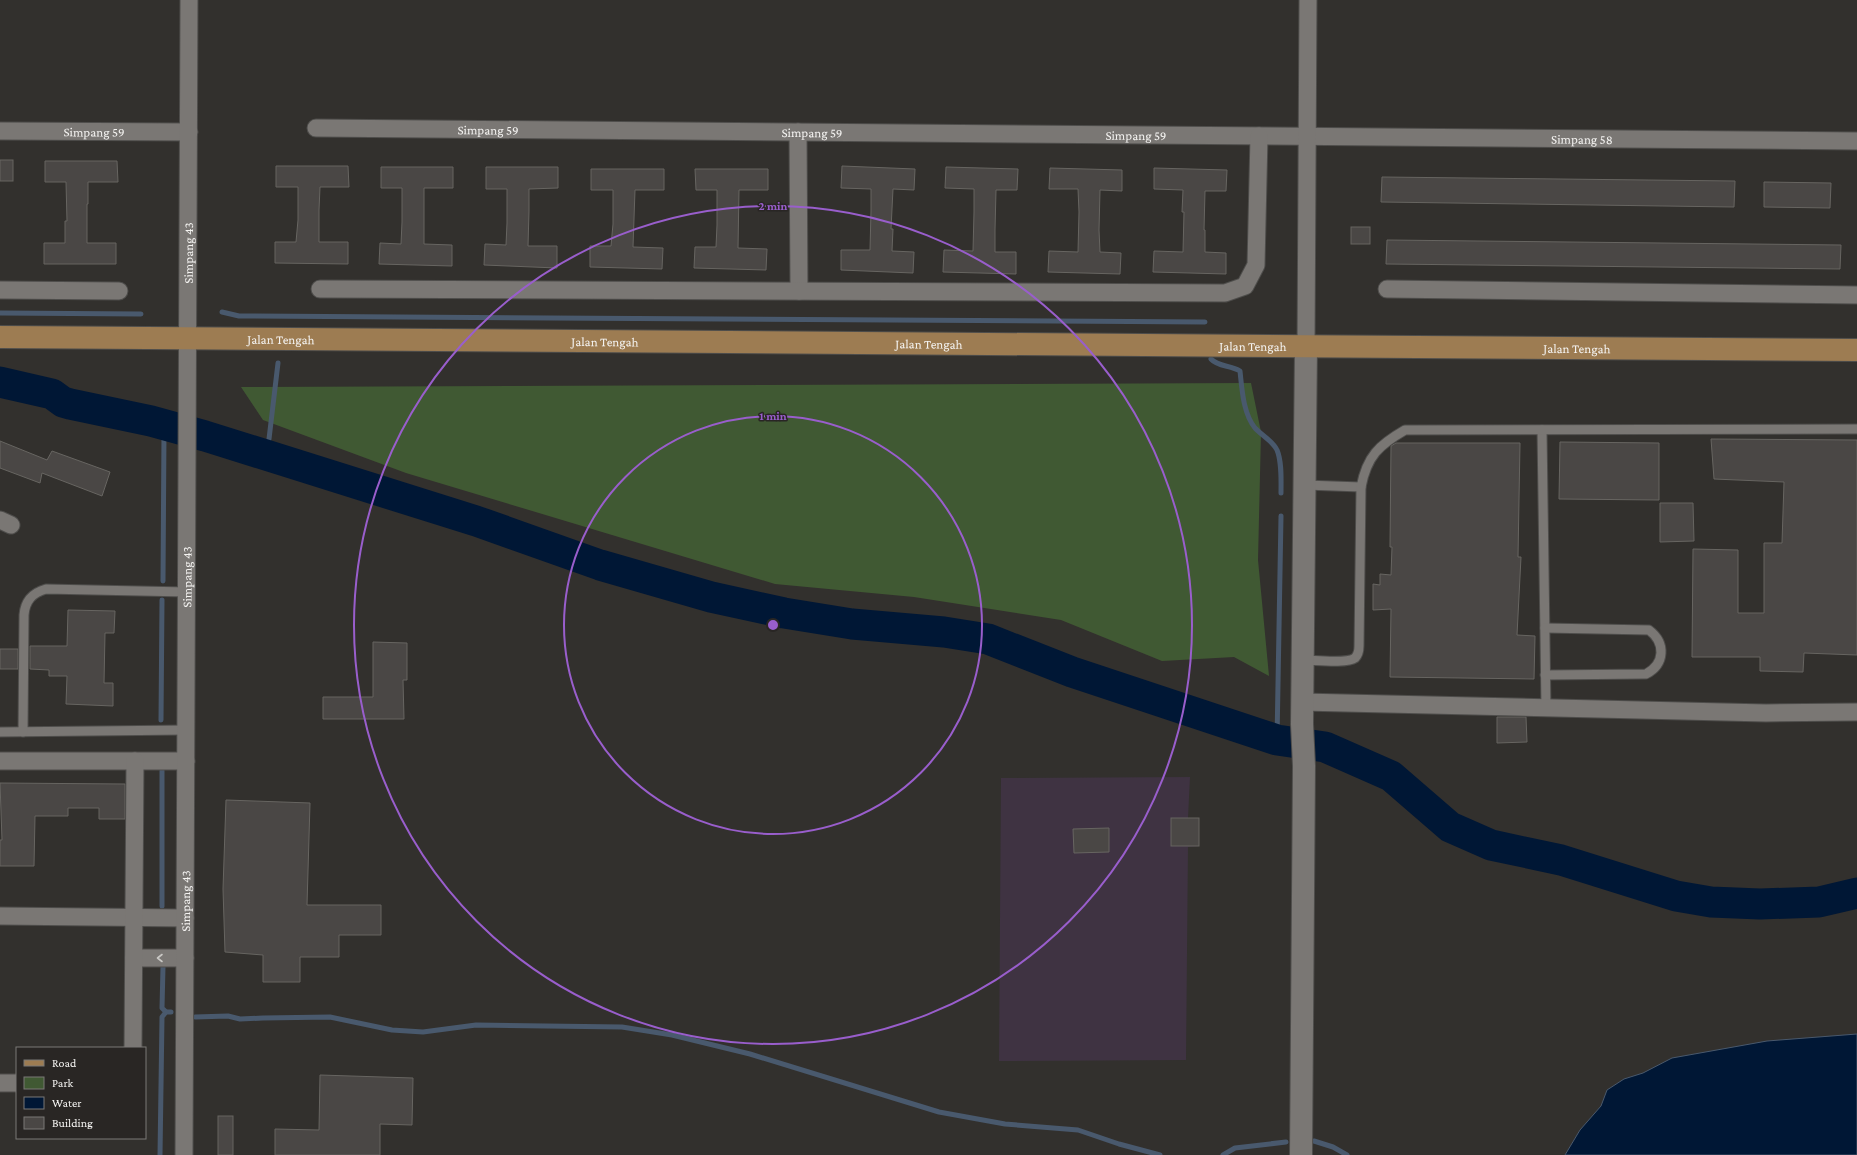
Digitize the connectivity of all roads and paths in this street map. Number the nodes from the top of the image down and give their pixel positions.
1 (189, 0) edge
2 (1308, 0) edge
3 (316, 128) dead end
4 (0, 131) edge
5 (188, 132) junction
6 (798, 132) junction
7 (1259, 136) junction
8 (1307, 136) junction
9 (1857, 141) edge
10 (320, 289) dead end
11 (1387, 289) dead end
12 (0, 290) edge
13 (119, 291) dead end
14 (799, 291) junction
15 (1857, 295) edge
16 (0, 337) edge
17 (188, 338) junction
18 (1306, 346) junction
19 (1857, 350) edge
20 (1857, 429) edge
21 (1542, 430) junction
22 (1304, 485) junction
23 (1361, 487) junction
24 (187, 592) junction
25 (1545, 628) junction
26 (1303, 660) junction
27 (1545, 675) junction
28 (1302, 702) junction
29 (1546, 708) junction
30 (1857, 712) edge
31 (186, 730) junction
32 (0, 732) edge
33 (23, 732) junction
34 (0, 761) edge
35 (135, 761) junction
36 (186, 761) junction
37 (0, 916) edge
38 (134, 918) junction
39 (185, 918) junction
40 (134, 958) junction
41 (185, 958) junction
42 (134, 1047) edge
43 (0, 1083) edge
44 (16, 1083) edge
45 (184, 1155) edge
46 (1301, 1155) edge

1 - 5 street, Simpang 43
2 - 8 street
3 - 6 street, Simpang 59
4 - 5 street, Simpang 59
5 - 17 street, Simpang 43
6 - 7 street, Simpang 59
6 - 14 street
7 - 8 street, Simpang 59
7 - 14 street
8 - 9 street, Simpang 58
8 - 18 street
10 - 14 street
11 - 15 street
12 - 13 street
16 - 17 main road, Jalan Tengah
17 - 18 main road, Jalan Tengah
17 - 24 street, Simpang 43
18 - 19 main road, Jalan Tengah
18 - 22 street
20 - 21 lane
21 - 23 lane
21 - 25 lane
22 - 23 lane
22 - 26 street
23 - 26 lane
24 - 31 street, Simpang 43
24 - 33 lane
25 - 27 lane
25 - 27 lane
26 - 28 street
27 - 29 lane
28 - 29 street
28 - 46 street
29 - 30 street
31 - 33 lane
31 - 36 street, Simpang 43
32 - 33 lane
34 - 35 street
35 - 36 street
35 - 38 street
36 - 39 street, Simpang 43
37 - 38 street
38 - 39 street
38 - 40 street
39 - 41 street, Simpang 43
41 -> 40 street
40 - 42 street
41 - 45 street, Simpang 43
43 - 44 street

